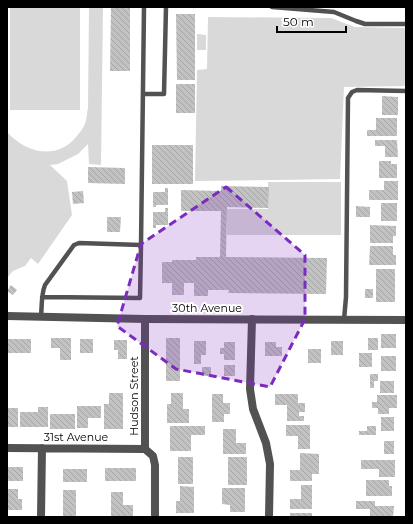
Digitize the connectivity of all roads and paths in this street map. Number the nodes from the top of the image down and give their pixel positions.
1 (144, 7) edge
2 (166, 7) edge
3 (272, 7) edge
4 (406, 24) edge
5 (406, 91) edge
6 (143, 94) junction
7 (141, 245) junction
8 (42, 297) junction
9 (7, 316) edge
10 (41, 317) junction
11 (145, 319) junction
12 (252, 319) junction
13 (344, 320) junction
14 (406, 320) edge
15 (7, 448) edge
16 (42, 448) junction
17 (145, 449) junction
18 (41, 517) edge
19 (155, 517) edge
20 (269, 517) edge

1 - 6 lane
2 - 6 lane
3 - 4 lane
5 - 13 lane
6 - 7 lane
7 - 8 lane
7 - 8 lane
8 - 10 lane
9 - 10 street, 30th Avenue
10 - 11 street, 30th Avenue
11 - 12 street, 30th Avenue
11 - 17 street, Hudson Street
12 - 13 street, 30th Avenue
12 - 20 street
13 - 14 street, 30th Avenue
15 - 16 street, 31st Avenue
16 - 17 street, 31st Avenue
16 - 18 street
17 - 19 street, Hudson Street

